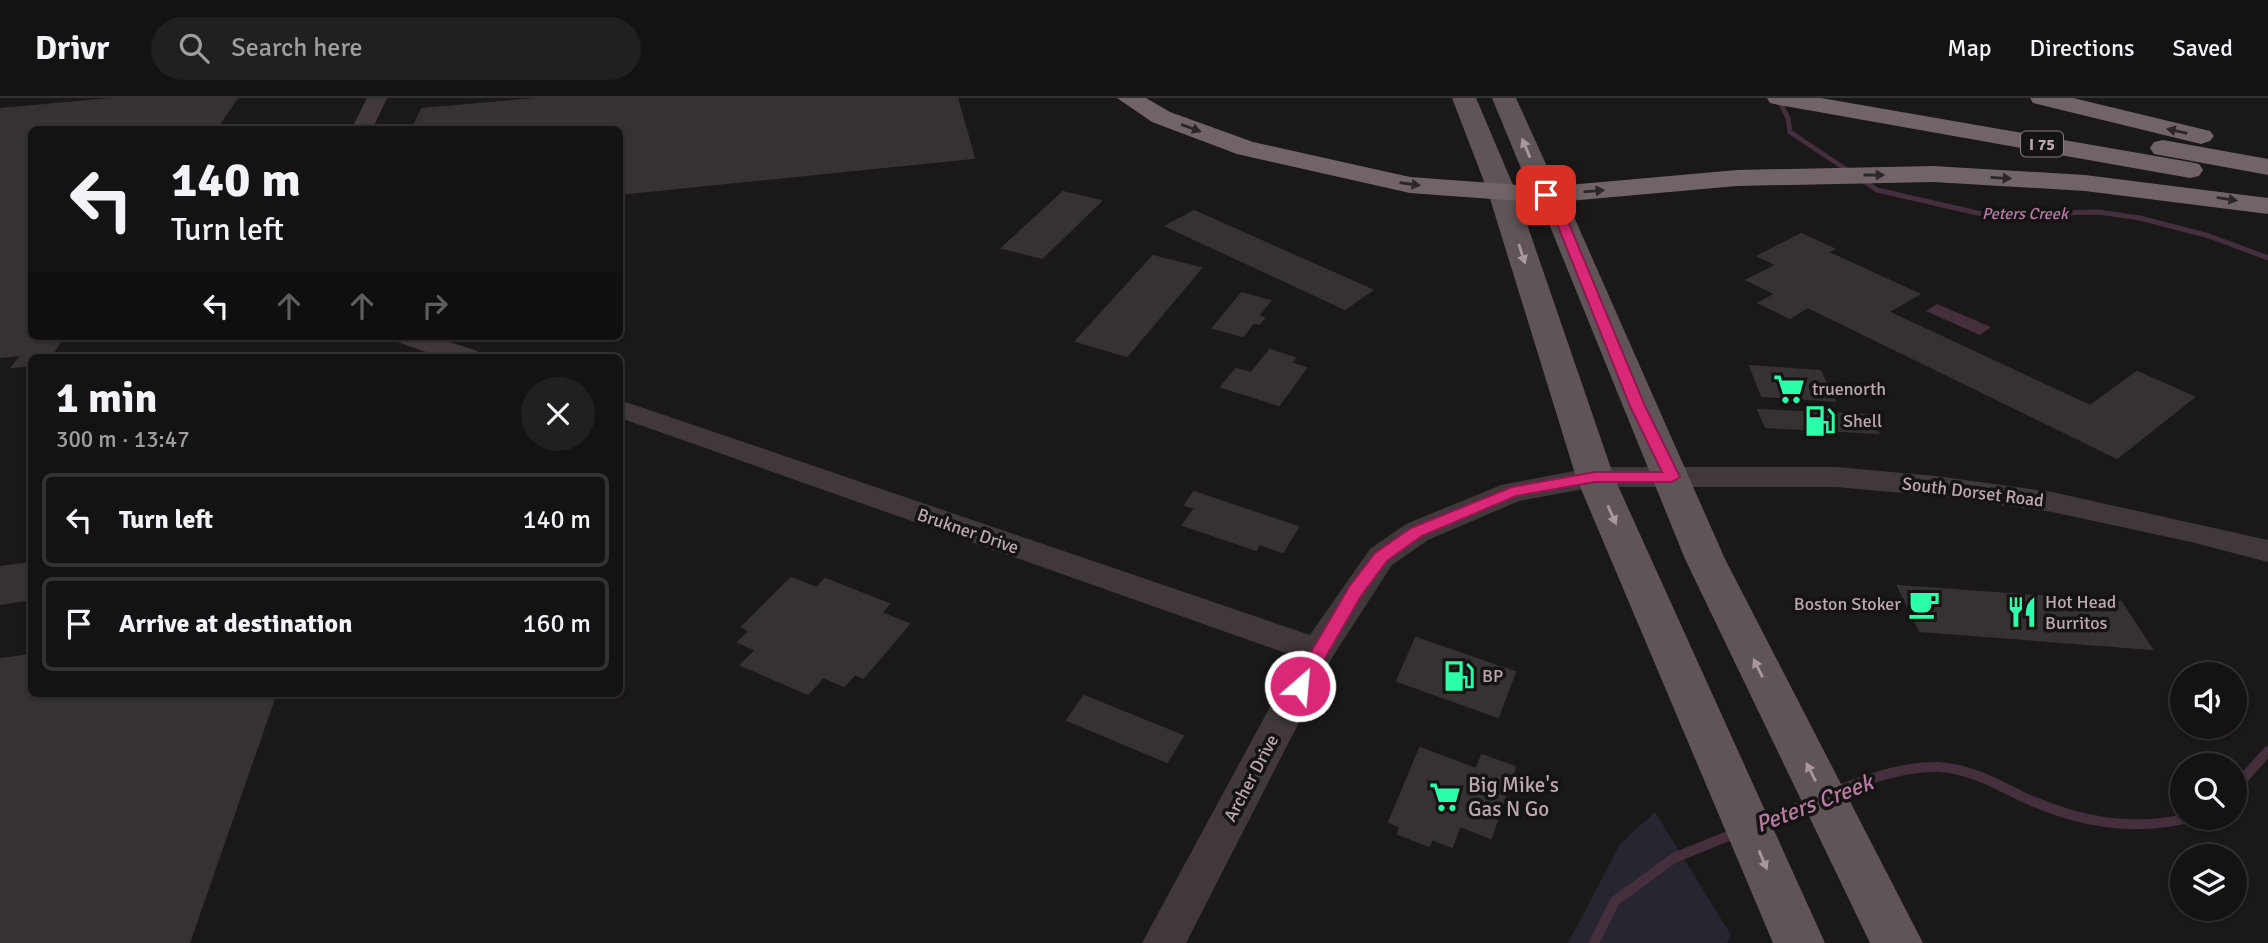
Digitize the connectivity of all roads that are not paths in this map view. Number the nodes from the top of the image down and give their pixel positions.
1 (377, 98) edge
2 (1129, 98) edge
3 (1464, 98) edge
4 (1504, 98) edge
5 (1779, 98) edge
6 (1875, 98) edge
7 (2042, 98) edge
8 (363, 126) edge
9 (2268, 150) edge
10 (2268, 167) edge
11 (2268, 184) edge
12 (1502, 192) junction
13 (1546, 195) junction
14 (2268, 206) edge
15 (418, 340) edge
16 (458, 354) edge
17 (623, 410) edge
18 (1595, 477) junction
19 (1672, 477) junction
20 (2268, 551) edge
21 (1318, 652) junction
22 (1164, 943) edge
23 (1799, 943) edge
24 (1898, 943) edge

1 - 8 street
2 -> 12 highway
3 - 12 main road
13 -> 4 main road
5 - 11 highway, I 75
6 - 10 highway, I 75
9 -> 7 highway
12 - 13 highway
12 -> 18 main road
13 -> 14 highway
13 - 19 main road
15 - 16 street
17 - 21 street, Brukner Drive
18 - 19 street, Archer Drive
18 - 21 street, Archer Drive
18 -> 23 main road
19 - 20 street, South Dorset Road
24 -> 19 main road
21 - 22 street, Archer Drive

